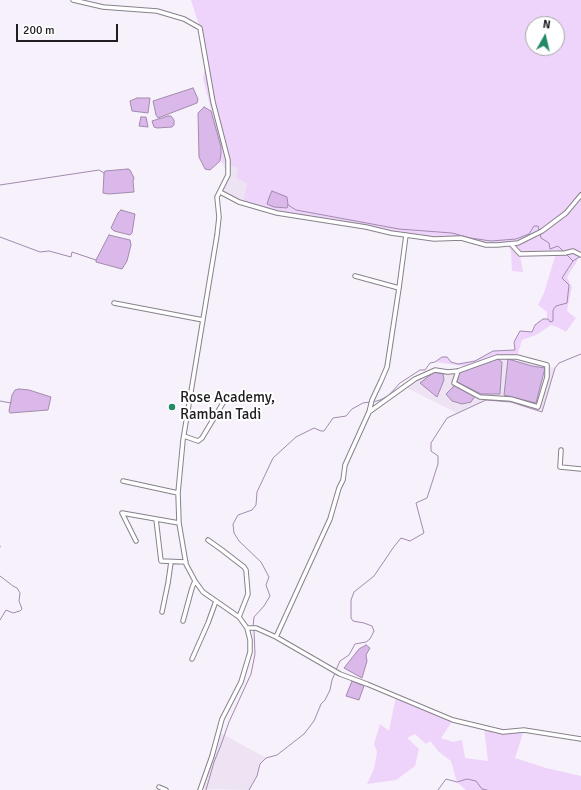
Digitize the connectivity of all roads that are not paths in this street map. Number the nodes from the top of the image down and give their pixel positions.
1 (73, 0) edge
2 (220, 192) junction
3 (581, 195) edge
4 (406, 235) junction
5 (511, 244) junction
6 (581, 255) edge
7 (355, 276) dead end
8 (399, 288) junction
9 (114, 303) dead end
10 (203, 320) junction
11 (458, 371) junction
12 (226, 398) dead end
13 (369, 412) junction
14 (184, 436) junction
15 (561, 450) dead end
16 (581, 469) edge
17 (123, 481) dead end
18 (178, 493) junction
19 (156, 519) junction
20 (179, 523) junction
21 (208, 540) dead end
22 (136, 541) dead end
23 (171, 562) junction
24 (186, 562) junction
25 (195, 581) junction
26 (216, 601) junction
27 (162, 612) dead end
28 (238, 617) junction
29 (183, 621) dead end
30 (248, 628) junction
31 (276, 637) junction
32 (192, 659) dead end
33 (581, 740) edge
34 (159, 787) dead end
35 (166, 790) edge
36 (200, 790) edge

1 - 2 street
2 - 4 street
2 - 10 street
3 - 5 street
4 - 5 street
4 - 8 street
5 - 6 street
7 - 8 street
8 - 13 street
9 - 10 street
10 - 14 street
11 - 11 street
11 - 13 street
12 - 14 street
13 - 31 street
14 - 18 street
15 - 16 street
17 - 18 street
18 - 20 street
19 - 20 street
19 - 22 street
19 - 23 street
20 - 24 street
21 - 28 street
23 - 24 street
23 - 27 street
24 - 25 street
25 - 26 street
25 - 29 street
26 - 28 street
26 - 32 street
28 - 30 street
30 - 31 street
30 - 36 street
31 - 33 street
34 - 35 street

